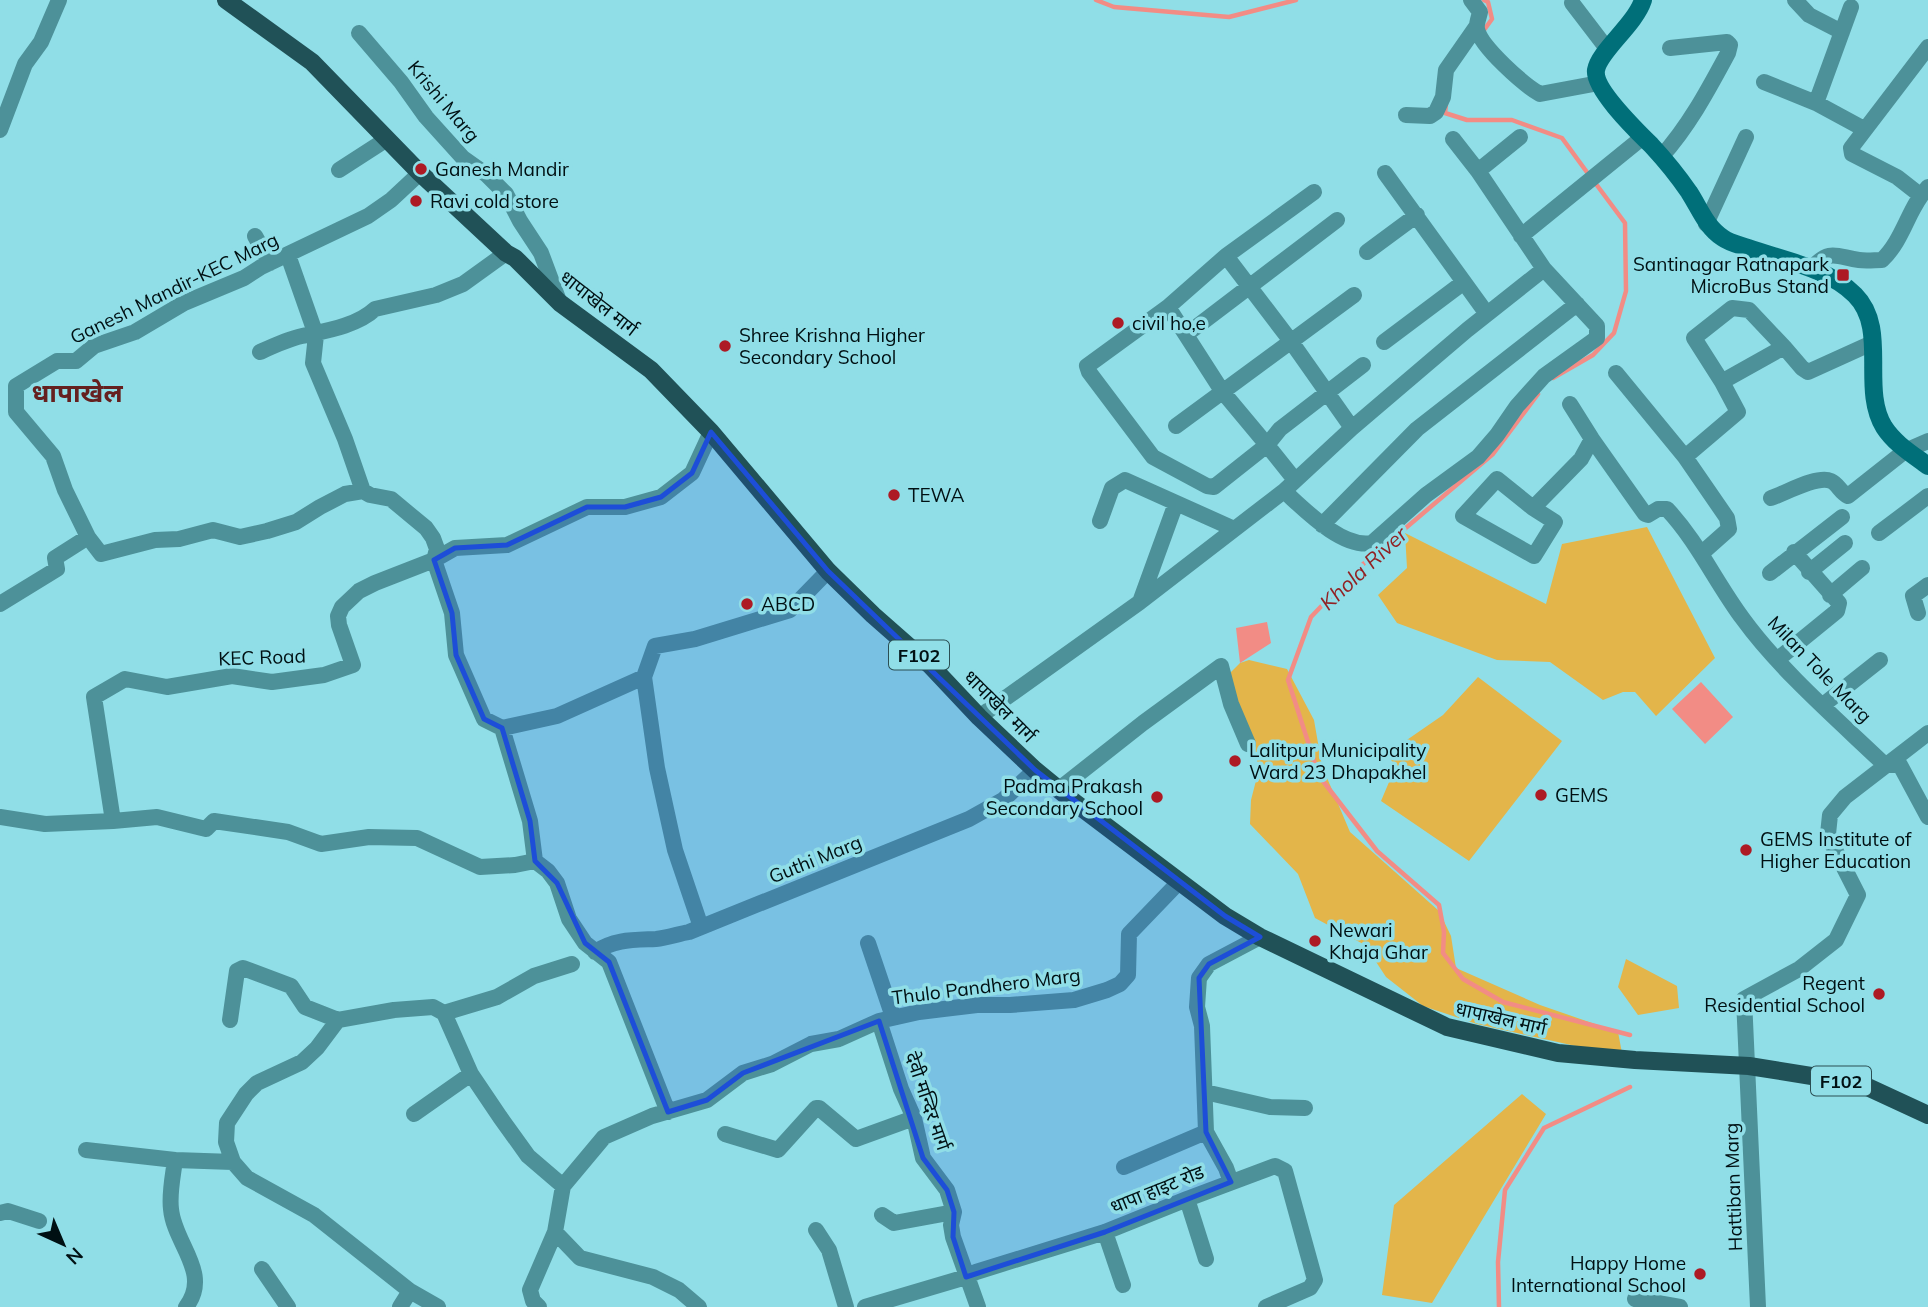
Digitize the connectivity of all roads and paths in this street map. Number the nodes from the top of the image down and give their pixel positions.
1 (59, 0) edge
2 (226, 0) edge
3 (1471, 0) edge
4 (1643, 0) edge
5 (1795, 0) edge
6 (1572, 3) dead end
7 (1851, 7) dead end
8 (1476, 27) junction
9 (1842, 32) junction
10 (359, 33) dead end
11 (1928, 47) edge
12 (1670, 48) dead end
13 (1608, 50) junction
14 (1764, 82) dead end
15 (1599, 83) junction
16 (1816, 103) junction
17 (1406, 115) dead end
18 (1864, 129) junction
19 (0, 130) edge
20 (1746, 136) dead end
21 (1643, 137) junction
22 (1520, 138) dead end
23 (387, 139) junction
24 (1453, 139) dead end
25 (1661, 157) junction
26 (339, 170) dead end
27 (1478, 171) junction
28 (421, 173) junction
29 (1385, 173) dead end
30 (1924, 191) edge
31 (1314, 192) dead end
32 (1417, 215) junction
33 (1337, 220) dead end
34 (1706, 224) junction
35 (256, 236) dead end
36 (1521, 236) junction
37 (1367, 252) dead end
38 (506, 254) junction
39 (288, 255) junction
40 (1226, 256) junction
41 (270, 263) junction
42 (1812, 268) junction
43 (1544, 269) junction
44 (1464, 282) junction
45 (1248, 287) junction
46 (1354, 295) dead end
47 (560, 303) junction
48 (1577, 304) junction
49 (1168, 307) junction
50 (1487, 314) junction
51 (1187, 334) junction
52 (316, 335) junction
53 (1290, 340) junction
54 (1384, 342) dead end
55 (1872, 344) junction
56 (1784, 348) junction
57 (260, 352) dead end
58 (1363, 365) dead end
59 (1616, 373) dead end
60 (1722, 382) junction
61 (1222, 391) junction
62 (1327, 393) junction
63 (1570, 404) dead end
64 (8, 413) edge
65 (1176, 426) dead end
66 (1352, 428) junction
67 (711, 432) junction
68 (1592, 439) junction
69 (1928, 441) edge
70 (1267, 445) junction
71 (1905, 451) junction
72 (1685, 457) junction
73 (1928, 466) edge
74 (1289, 485) junction
75 (363, 491) junction
76 (1928, 496) edge
77 (1771, 498) dead end
78 (1176, 503) junction
79 (1534, 508) junction
80 (1842, 517) dead end
81 (1100, 521) dead end
82 (1322, 526) junction
83 (1232, 528) junction
84 (1879, 533) dead end
85 (88, 537) junction
86 (1844, 543) dead end
87 (1794, 552) junction
88 (1702, 553) junction
89 (434, 560) junction
90 (1863, 568) dead end
91 (828, 571) junction
92 (1809, 572) junction
93 (1770, 573) dead end
94 (1928, 585) edge
95 (1830, 595) junction
96 (1140, 602) junction
97 (0, 604) edge
98 (1918, 612) dead end
99 (1778, 659) junction
100 (1880, 660) dead end
101 (643, 677) junction
102 (1823, 705) junction
103 (979, 717) junction
104 (502, 728) junction
105 (1928, 733) edge
106 (1248, 744) dead end
107 (1885, 765) junction
108 (1035, 770) junction
109 (1058, 790) junction
110 (0, 817) edge
111 (1928, 817) edge
112 (113, 821) junction
113 (535, 861) junction
114 (1179, 882) junction
115 (701, 927) junction
116 (1260, 937) junction
117 (868, 943) dead end
118 (595, 952) junction
119 (572, 964) dead end
120 (444, 1013) junction
121 (886, 1019) junction
122 (230, 1020) dead end
123 (338, 1020) junction
124 (1749, 1066) junction
125 (471, 1074) junction
126 (1205, 1092) junction
127 (1305, 1108) dead end
128 (667, 1112) junction
129 (414, 1114) dead end
130 (1928, 1115) edge
131 (914, 1118) junction
132 (1206, 1132) junction
133 (725, 1134) dead end
134 (86, 1150) dead end
135 (175, 1160) junction
136 (233, 1162) junction
137 (1124, 1167) dead end
138 (1231, 1182) junction
139 (563, 1186) junction
140 (1186, 1199) junction
141 (954, 1212) junction
142 (0, 1213) edge
143 (882, 1215) dead end
144 (39, 1221) dead end
145 (817, 1230) dead end
146 (555, 1232) junction
147 (1105, 1232) junction
148 (1206, 1259) dead end
149 (262, 1269) dead end
150 (966, 1278) junction
151 (1123, 1285) dead end
152 (410, 1292) junction
153 (1636, 1299) dead end
154 (186, 1307) edge
155 (288, 1307) edge
156 (400, 1307) edge
157 (438, 1307) edge
158 (539, 1307) edge
159 (699, 1307) edge
160 (846, 1307) edge
161 (866, 1307) edge
162 (978, 1307) edge
163 (1266, 1307) edge
164 (1680, 1307) edge
165 (1758, 1307) edge

1 - 19 street
2 - 23 main road, धापाखेल मार्ग / F102
3 - 8 street
4 - 13 main road
5 - 9 street
6 - 13 street
7 - 9 street
8 - 15 street
8 - 17 street
9 - 16 street
10 - 47 street, Krishi Marg
11 - 18 street
12 - 25 street
13 - 15 main road
14 - 16 street
15 - 21 main road
16 - 18 street
18 - 30 street
20 - 34 street
21 - 25 main road
21 - 36 street
22 - 27 street
23 - 26 street
23 - 28 main road, धापाखेल मार्ग / F102
24 - 27 street
25 - 34 main road
27 - 36 street
28 - 38 main road, धापाखेल मार्ग / F102
28 - 39 street, Ganesh Mandir-KEC Marg
29 - 32 street
30 - 42 street
31 - 40 street
32 - 37 street
32 - 44 street
33 - 45 street
34 - 42 main road
35 - 41 street
36 - 43 street
38 - 47 main road, धापाखेल मार्ग / F102
38 - 52 street
39 - 41 street, Ganesh Mandir-KEC Marg
39 - 52 street
40 - 45 street
40 - 49 street
41 - 64 street, Ganesh Mandir-KEC Marg
42 - 55 main road
43 - 48 street
43 - 50 street
44 - 50 street
44 - 54 street
45 - 51 street
45 - 53 street
46 - 53 street
47 - 67 main road, धापाखेल मार्ग / F102
48 - 82 street
48 - 82 street
49 - 51 street
49 - 70 street
50 - 66 street
51 - 61 street
52 - 57 street
52 - 75 street
53 - 61 street
53 - 62 street
55 - 56 street
55 - 71 main road
56 - 60 street
56 - 60 street
58 - 62 street
59 - 72 street
60 - 72 street
61 - 65 street
61 - 70 street
62 - 66 street
62 - 70 street
63 - 68 street
64 - 85 street, Ganesh Mandir-KEC Marg
66 - 74 street
67 - 89 street, KEC Road
67 - 91 main road, धापाखेल मार्ग / F102
68 - 79 street
68 - 88 street, Milan Tole Marg
69 - 71 street
70 - 74 street
71 - 73 main road
71 - 77 street
72 - 88 street
74 - 82 street
74 - 83 street
75 - 85 street
75 - 89 street
76 - 84 street
78 - 81 street
78 - 83 street
78 - 96 street
79 - 79 street
80 - 87 street
83 - 96 street
85 - 97 street
86 - 92 street
87 - 92 street
87 - 93 street
88 - 99 street, Milan Tole Marg
89 - 104 street
89 - 112 street, KEC Road
90 - 95 street
91 - 101 street
91 - 103 main road, धापाखेल मार्ग / F102
92 - 95 street
94 - 98 street
95 - 99 street
96 - 103 street
99 - 102 street, Milan Tole Marg
100 - 102 street
101 - 104 street
101 - 115 street
102 - 107 street, Milan Tole Marg
103 - 108 main road, धापाखेल मार्ग / F102
104 - 113 street
105 - 107 street
106 - 109 street
107 - 111 street, Milan Tole Marg
107 - 124 street, Hattiban Marg
108 - 109 main road, धापाखेल मार्ग / F102
108 - 115 street, Guthi Marg
109 - 114 main road, धापाखेल मार्ग / F102
110 - 112 street
112 - 113 street
113 - 118 street
114 - 116 main road, धापाखेल मार्ग / F102
114 - 121 street, Thulo Pandhero Marg
115 - 118 street, Guthi Marg
116 - 124 main road, धापाखेल मार्ग / F102
116 - 126 street, धापा हाइट रोड
117 - 121 street, देवी मन्दिर मार्ग
118 - 128 street
119 - 120 street
120 - 123 street
120 - 125 street
121 - 128 street, Thulo Pandhero Marg
121 - 131 street, देवी मन्दिर मार्ग
122 - 123 street
123 - 136 street
124 - 130 main road, धापाखेल मार्ग / F102
124 - 165 street, Hattiban Marg
125 - 129 street
125 - 139 street
126 - 127 street
126 - 132 street, धापा हाइट रोड
128 - 139 street, Thulo Pandhero Marg
131 - 133 street
131 - 141 street, देवी मन्दिर मार्ग
132 - 137 street
132 - 138 street, धापा हाइट रोड
134 - 135 street
135 - 136 street
135 - 154 street
136 - 152 street
138 - 140 street, धापा हाइट रोड
138 - 163 street
139 - 146 street
140 - 147 street, धापा हाइट रोड
140 - 148 street
141 - 143 street
141 - 150 street, देवी मन्दिर मार्ग
142 - 144 street
145 - 160 street
146 - 158 street
146 - 159 street
147 - 150 street, धापा हाइट रोड
147 - 151 street
149 - 155 street
150 - 161 street, धापा हाइट रोड
150 - 162 street, देवी मन्दिर मार्ग
152 - 156 street
152 - 157 street
153 - 164 street

